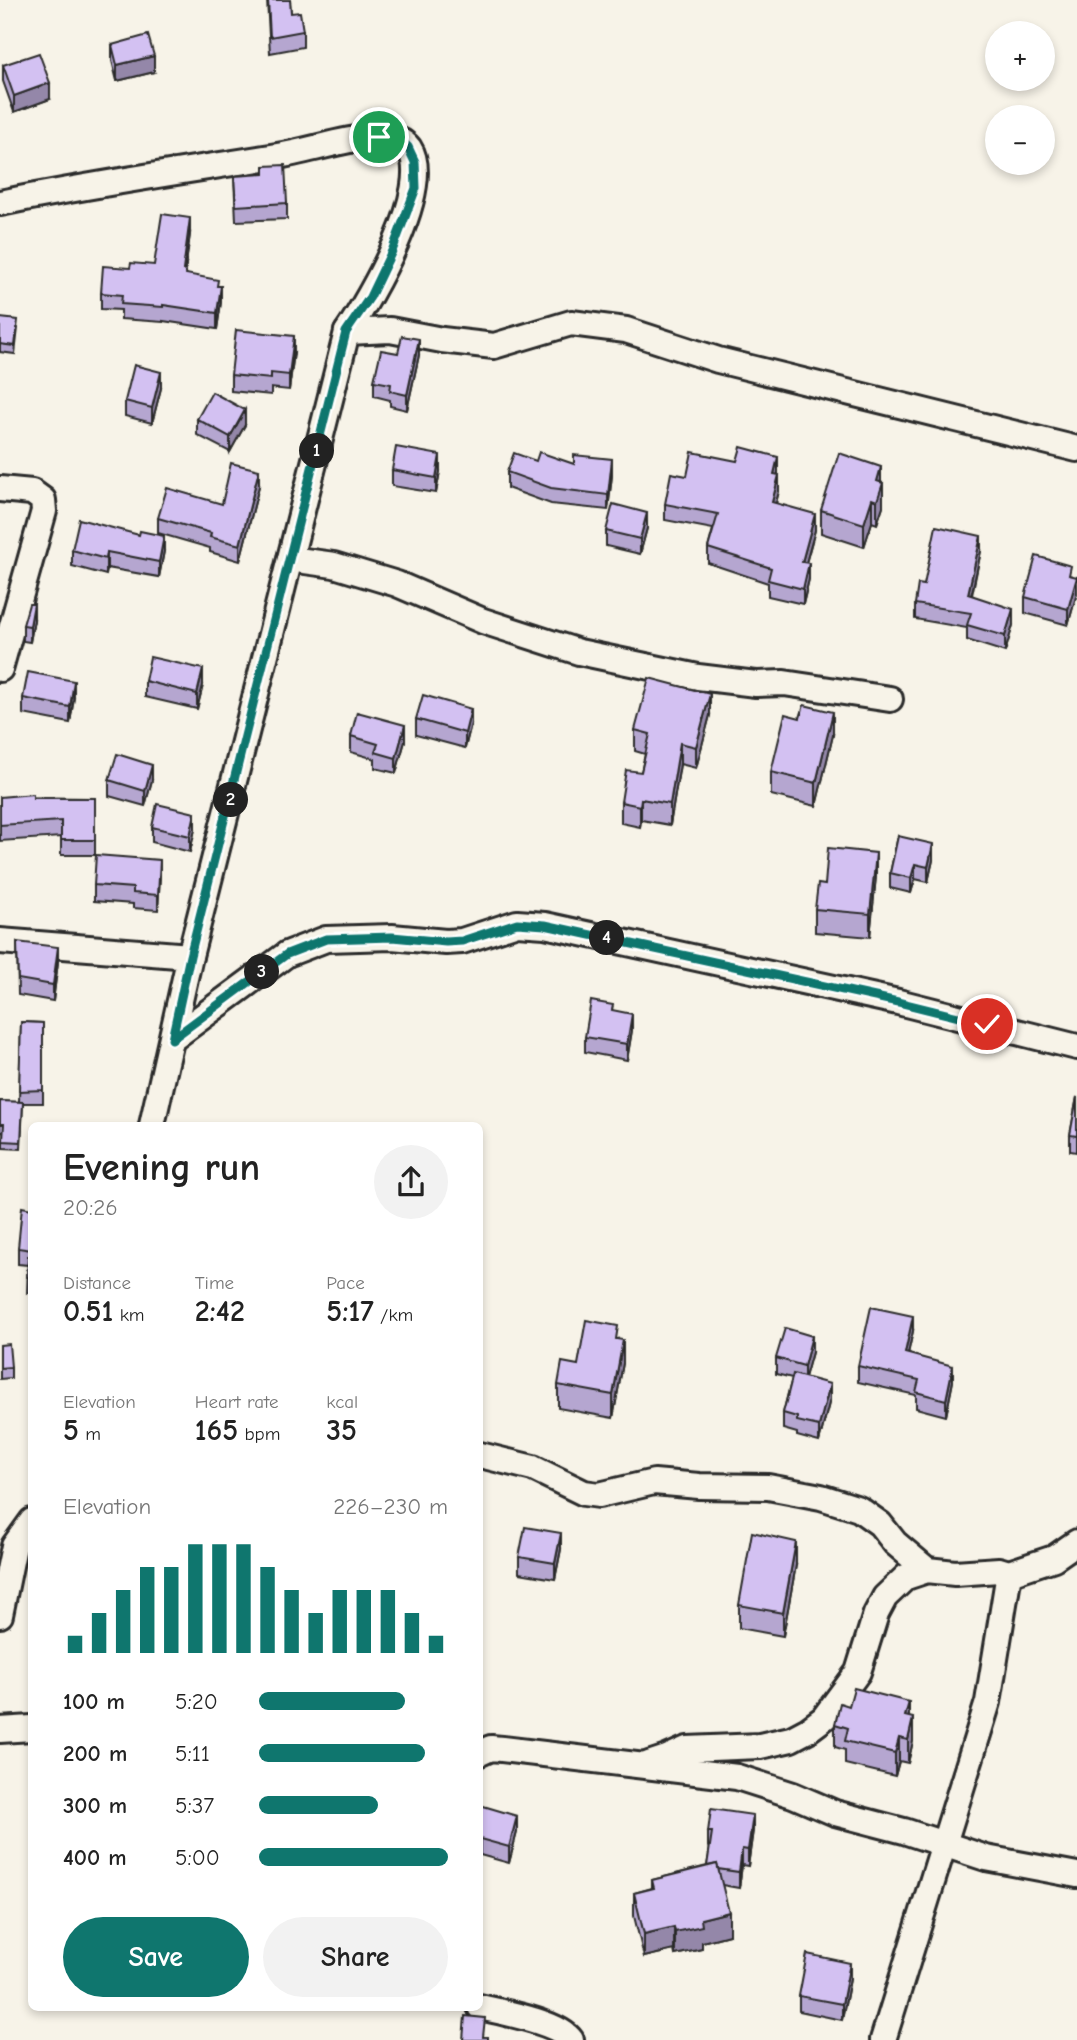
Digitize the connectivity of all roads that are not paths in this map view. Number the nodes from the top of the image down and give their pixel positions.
1 (0, 203) edge
2 (346, 332) junction
3 (1077, 449) edge
4 (0, 489) edge
5 (290, 559) junction
6 (0, 669) edge
7 (890, 699) dead end
8 (0, 941) edge
9 (190, 956) junction
10 (172, 1039) junction
11 (1077, 1047) edge
12 (153, 1122) edge
13 (483, 1456) edge
14 (28, 1526) edge
15 (1077, 1542) edge
16 (1065, 1562) edge
17 (927, 1570) junction
18 (1009, 1573) junction
19 (0, 1615) edge
20 (28, 1728) edge
21 (0, 1730) edge
22 (483, 1752) edge
23 (642, 1766) junction
24 (943, 1844) junction
25 (1077, 1875) edge
26 (483, 2008) edge
27 (570, 2040) edge
28 (883, 2040) edge

1 - 2 street
2 - 3 street
2 - 5 street
4 - 6 street
5 - 7 street
5 - 9 street
8 - 9 street
9 - 10 street
10 - 11 street
10 - 12 street
13 - 17 street
14 - 19 street
15 - 16 street
16 - 18 street
17 - 18 street
17 - 23 street
18 - 24 street
20 - 21 street
22 - 23 street
23 - 24 street
24 - 25 street
24 - 28 street
26 - 27 street

